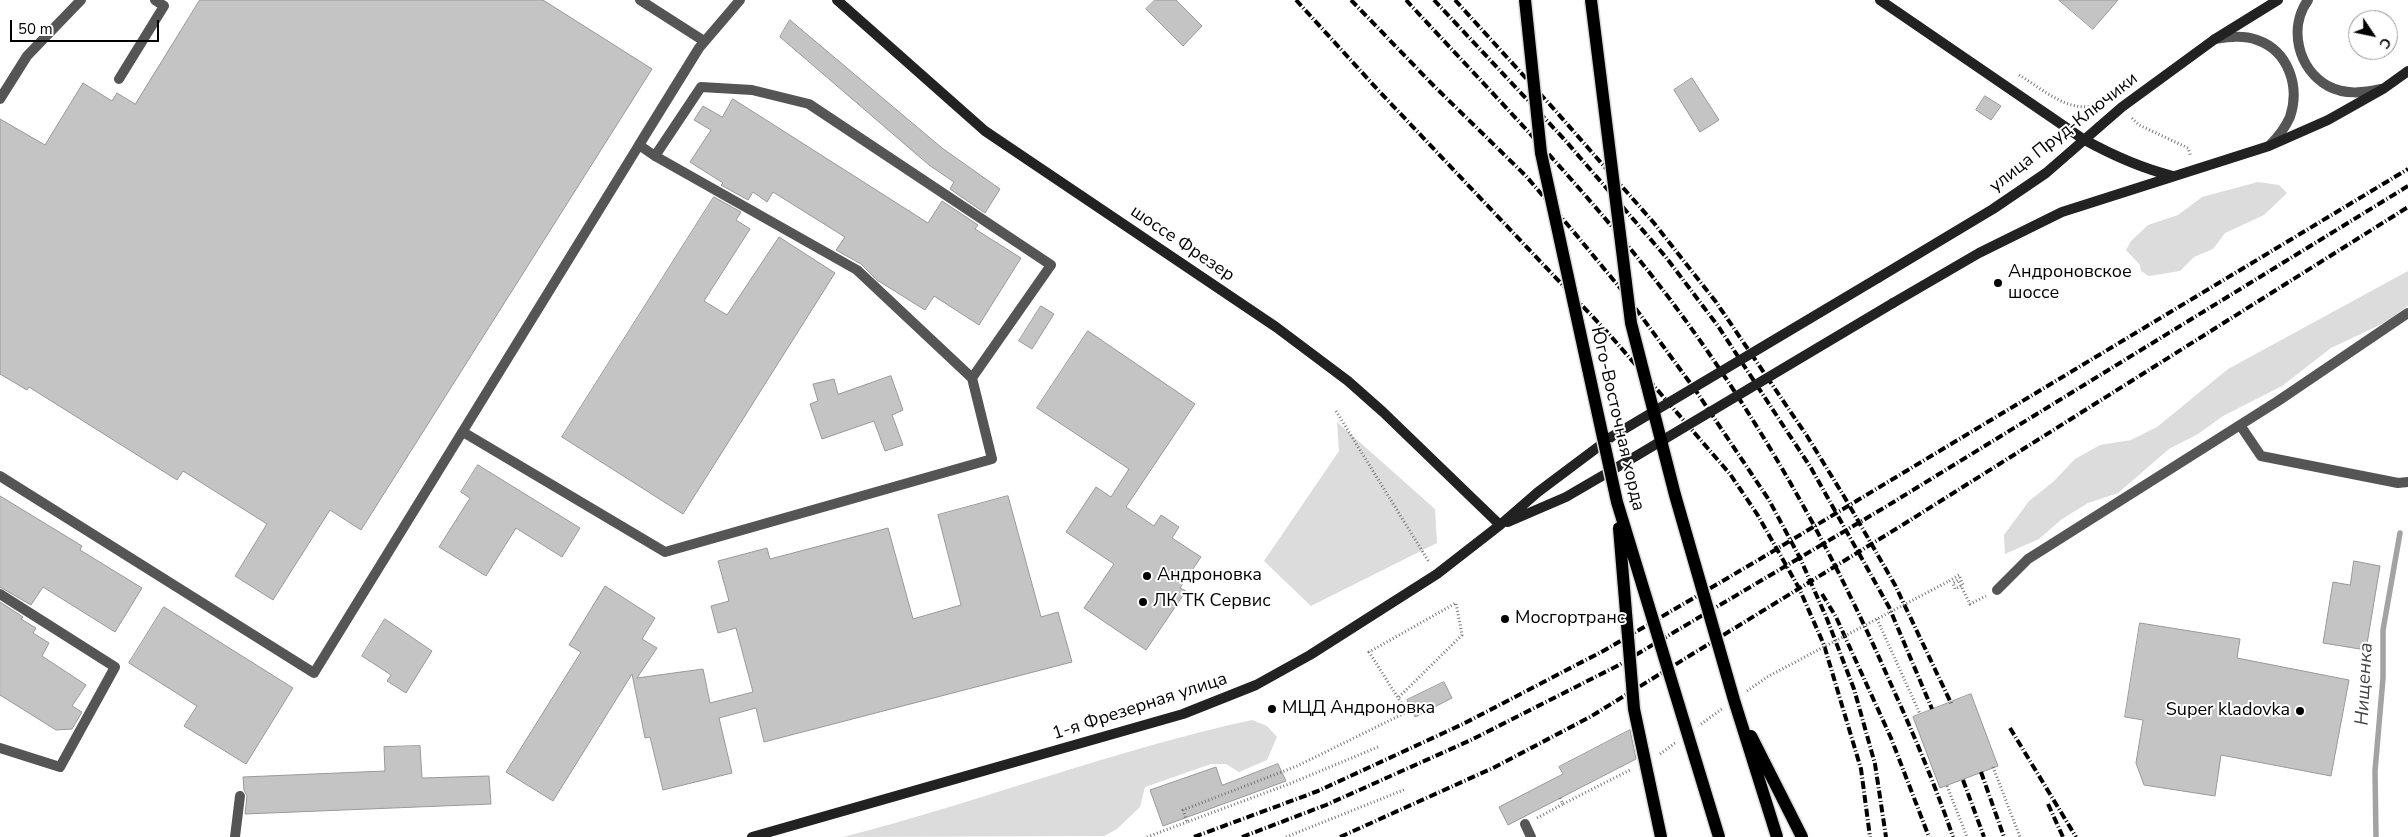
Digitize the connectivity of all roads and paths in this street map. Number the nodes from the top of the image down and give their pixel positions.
1 (81, 0) edge
2 (154, 0) edge
3 (640, 0) edge
4 (740, 0) edge
5 (837, 0) edge
6 (1525, 0) edge
7 (1591, 0) edge
8 (1880, 0) edge
9 (2278, 0) edge
10 (2308, 0) edge
11 (2215, 39) junction
12 (704, 41) junction
13 (2011, 70) dead end
14 (2408, 72) edge
15 (120, 79) dead end
16 (2384, 89) junction
17 (0, 99) edge
18 (2122, 106) junction
19 (2083, 139) junction
20 (639, 145) junction
21 (2269, 146) junction
22 (655, 156) junction
23 (2195, 170) junction
24 (2174, 176) junction
25 (2408, 313) edge
26 (972, 378) junction
27 (1336, 411) dead end
28 (2240, 425) junction
29 (463, 432) junction
30 (1611, 437) joint
31 (0, 476) edge
32 (2408, 482) edge
33 (1617, 502) junction
34 (1500, 525) junction
35 (1430, 563) dead end
36 (1997, 590) joint
37 (0, 594) edge
38 (1877, 619) junction
39 (1399, 697) junction
40 (1735, 699) junction
41 (1415, 708) dead end
42 (1407, 712) junction
43 (1920, 714) dead end
44 (1696, 728) dead end
45 (1680, 739) dead end
46 (1378, 747) dead end
47 (0, 748) edge
48 (1657, 756) dead end
49 (1993, 767) dead end
50 (1631, 769) dead end
51 (1947, 786) dead end
52 (1406, 790) dead end
53 (240, 796) dead end
54 (1560, 798) dead end
55 (1563, 804) junction
56 (1188, 822) junction
57 (1525, 824) joint
58 (235, 837) edge
59 (752, 837) edge
60 (1147, 837) edge
61 (1286, 837) edge
62 (1531, 837) edge
63 (1661, 837) edge
64 (1719, 837) edge
65 (1777, 837) edge
66 (1802, 837) edge
67 (1967, 837) edge
68 (2020, 837) edge

1 - 17 street
2 - 15 street
3 - 12 street
4 - 12 street
5 - 34 street, шоссе Фрезер
6 - 33 main road, Юго-Восточная хорда, bridge
7 - 40 main road, Юго-Восточная хорда, bridge
8 - 19 street
9 - 11 street, улица Пруд-Ключики
10 - 16 street
11 - 18 street, улица Пруд-Ключики
11 - 21 street, улица Пруд-Ключики
12 - 20 street
13 - 18 path
14 - 16 street
16 - 21 street
18 - 19 street, улица Пруд-Ключики
18 - 23 path
19 - 24 street
19 - 30 street, улица Пруд-Ключики, bridge
20 - 22 street
20 - 29 street
21 - 23 street
22 - 26 street
22 - 26 street
23 - 24 street
24 - 34 street, 1-я Фрезерная улица, bridge
25 - 28 street
26 - 29 street
27 - 35 path
28 - 32 street
28 - 36 street
29 - 31 street
30 - 34 street, 1-я Фрезерная улица
33 - 63 main road, bridge
33 - 64 main road, Юго-Восточная хорда, bridge
34 - 59 street, 1-я Фрезерная улица
36 - 38 path, bridge
37 - 47 street
38 - 40 path, bridge
38 - 43 path
39 - 39 path
39 - 42 path
40 - 44 path
40 - 65 main road, Юго-Восточная хорда, bridge
40 - 66 main road, bridge
41 - 42 path
42 - 56 path
45 - 48 path
46 - 56 path
49 - 68 path
50 - 55 path
51 - 67 path
52 - 61 path
53 - 58 street
54 - 55 path
55 - 57 path
56 - 60 path
57 - 62 street

